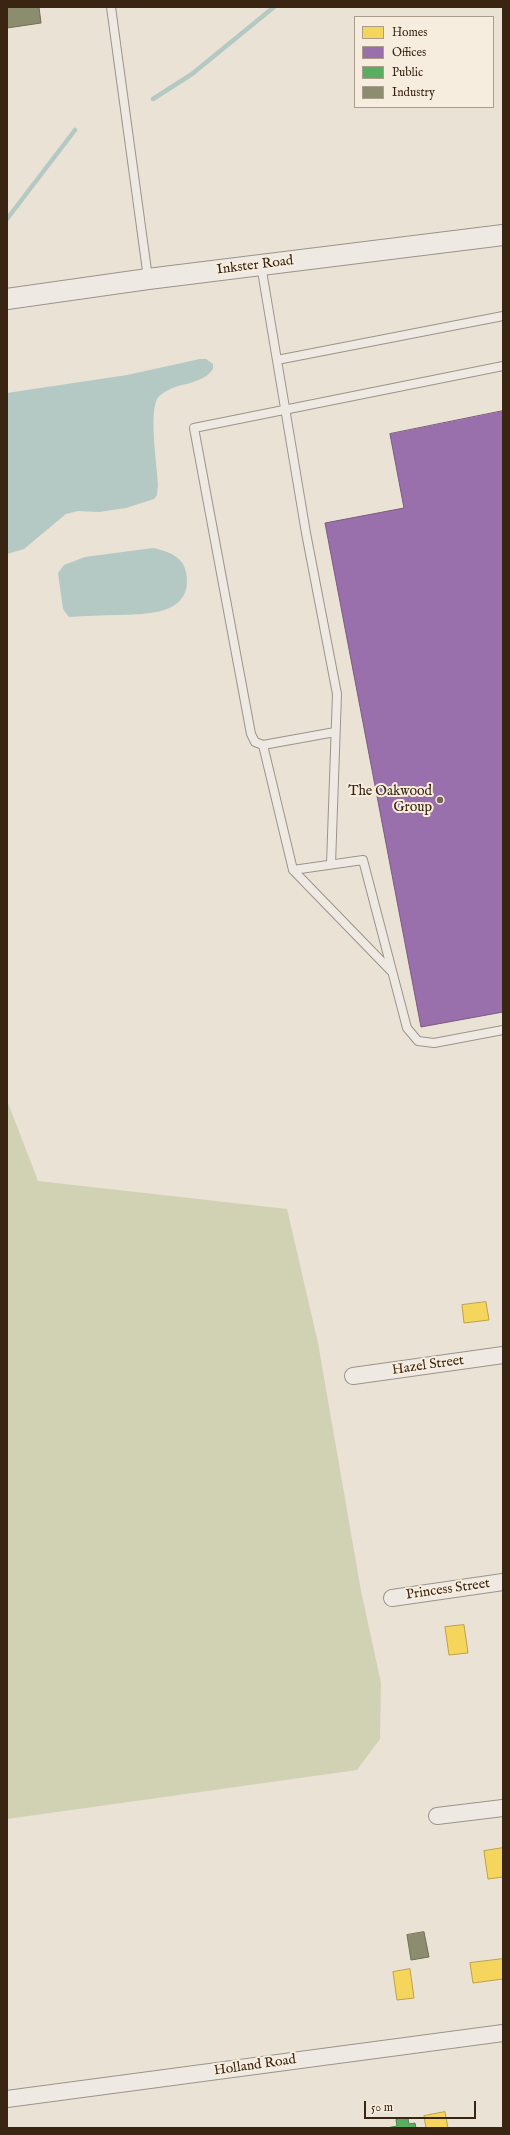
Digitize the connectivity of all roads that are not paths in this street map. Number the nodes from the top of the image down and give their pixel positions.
1 (110, 7) edge
2 (503, 235) edge
3 (261, 265) junction
4 (148, 279) junction
5 (7, 299) edge
6 (503, 316) edge
7 (277, 360) junction
8 (503, 366) edge
9 (285, 410) junction
10 (335, 732) junction
11 (263, 745) junction
12 (331, 864) junction
13 (293, 870) junction
14 (391, 971) junction
15 (503, 1030) edge
16 (503, 1355) edge
17 (353, 1376) dead end
18 (503, 1582) edge
19 (392, 1598) dead end
20 (503, 1808) edge
21 (437, 1816) dead end
22 (503, 2033) edge
23 (7, 2098) edge

1 - 4 lane
2 - 3 street, Inkster Road
3 - 4 street, Inkster Road
3 - 7 lane
4 - 5 street, Inkster Road
6 - 7 lane
7 - 9 lane
8 - 9 lane
9 - 10 lane
9 - 11 lane
10 - 11 lane
10 - 12 lane
11 - 13 lane
12 - 13 lane
12 - 14 lane
13 - 14 lane
14 - 15 lane
16 - 17 street, Hazel Street
18 - 19 street, Princess Street
20 - 21 street
22 - 23 street, Holland Road

